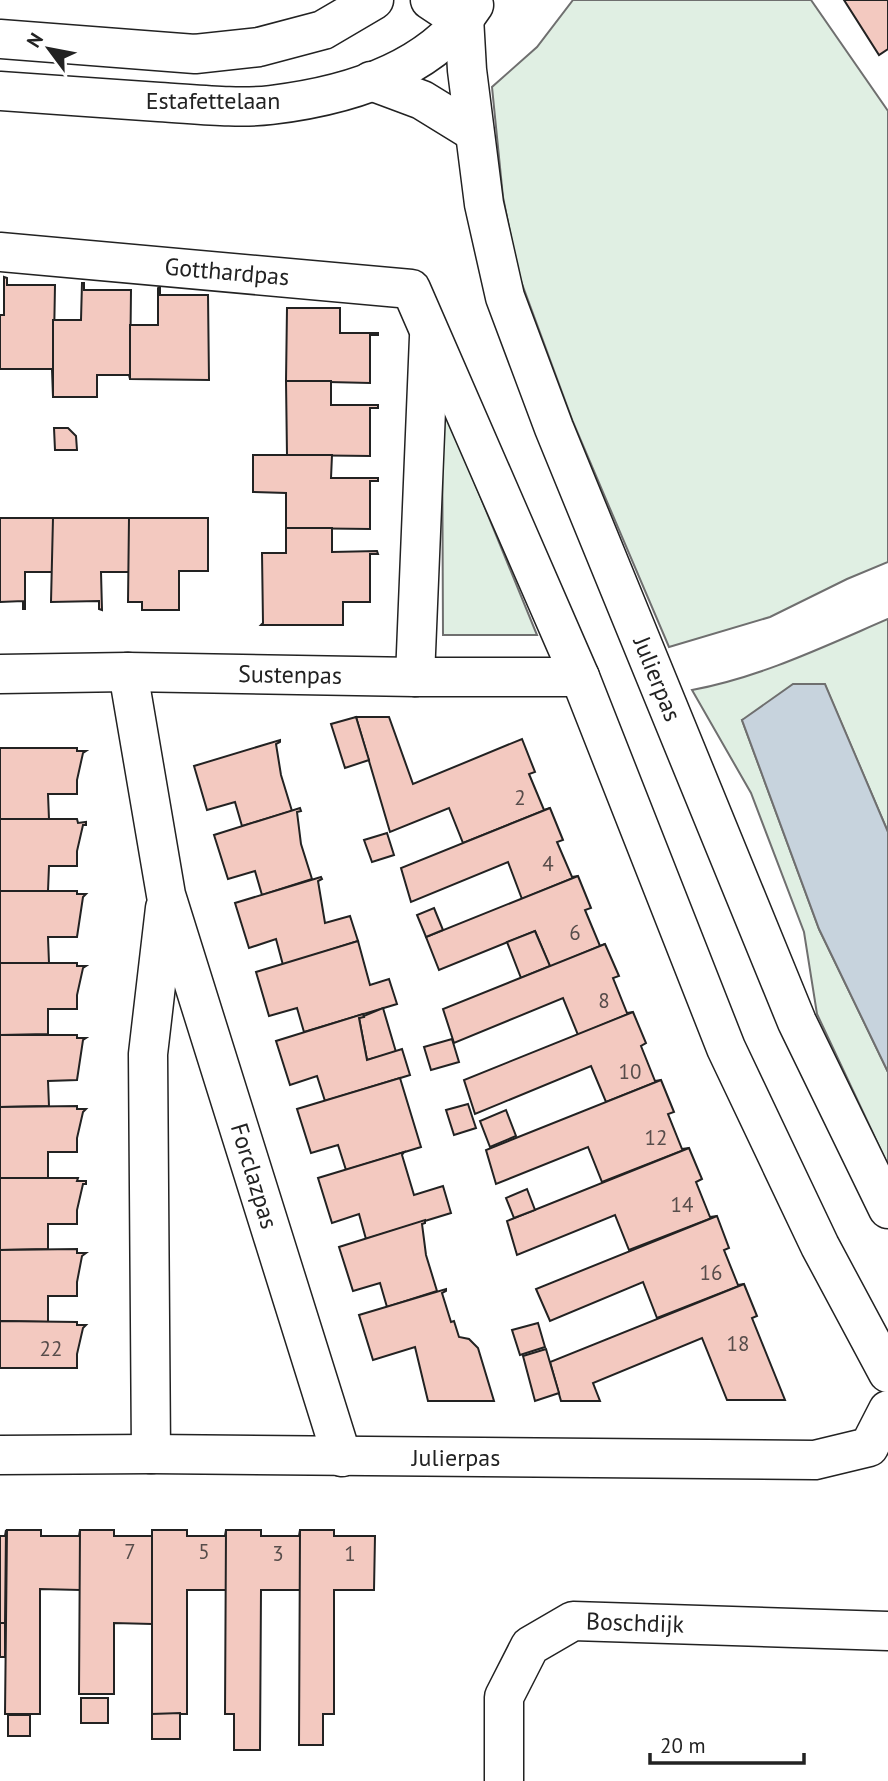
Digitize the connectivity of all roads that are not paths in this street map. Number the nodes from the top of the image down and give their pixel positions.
1 (374, 0) edge
2 (429, 0) edge
3 (468, 7) edge
4 (0, 39) edge
5 (371, 81) junction
6 (0, 91) edge
7 (474, 132) junction
8 (0, 252) edge
9 (430, 327) junction
10 (128, 672) junction
11 (0, 674) edge
12 (415, 677) junction
13 (580, 677) junction
14 (166, 895) junction
15 (888, 1209) edge
16 (888, 1373) edge
17 (888, 1410) edge
18 (151, 1454) junction
19 (0, 1455) edge
20 (342, 1457) junction
21 (888, 1632) edge
22 (504, 1781) edge

1 - 4 street, Estafettelaan
2 - 3 street
3 - 5 street, Estafettelaan
3 - 7 street, Julierpas
5 - 6 street, Estafettelaan
5 - 7 street
7 - 15 street, Julierpas
8 - 9 street, Gotthardpas
9 - 12 street, Gotthardpas
9 - 13 street, Gotthardpas
10 - 11 street, Sustenpas
10 - 12 street, Sustenpas
10 - 14 street, Forclazpas
12 - 13 street, Sustenpas
13 - 16 street
14 - 18 street, Forclazpas
14 - 20 street, Forclazpas
17 - 20 street, Julierpas
18 - 19 street, Julierpas
18 - 20 street, Julierpas
21 - 22 street, Boschdijk

